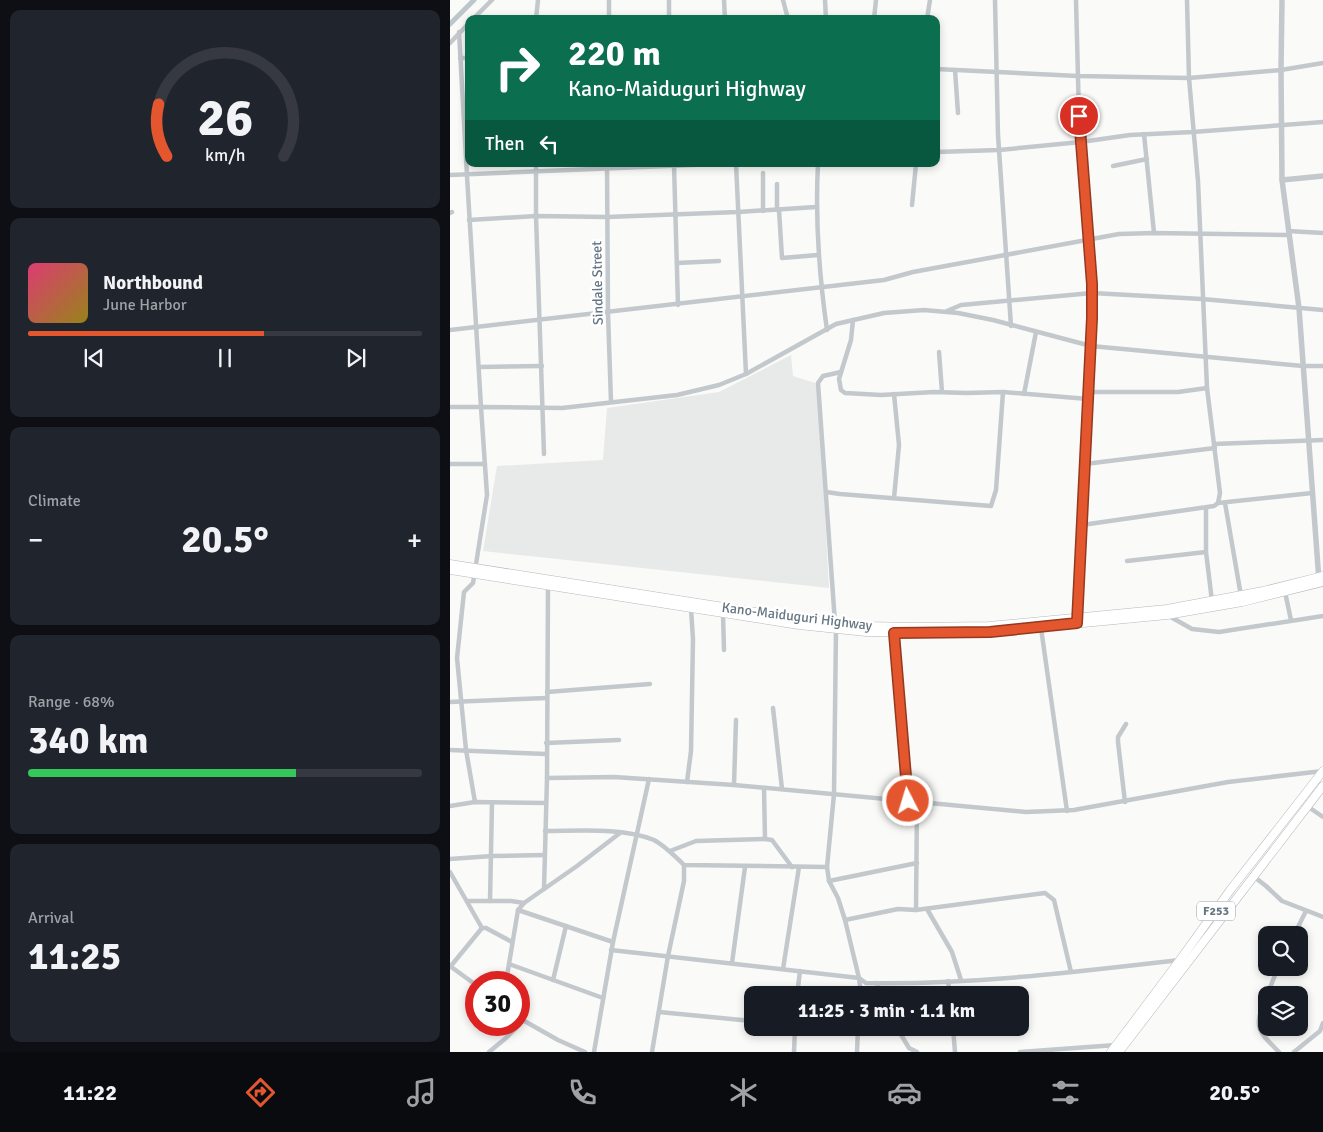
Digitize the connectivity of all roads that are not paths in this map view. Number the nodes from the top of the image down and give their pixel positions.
1 (492, 0) edge
2 (538, 0) edge
3 (609, 0) edge
4 (669, 0) edge
5 (724, 0) edge
6 (783, 0) edge
7 (825, 0) edge
8 (876, 0) edge
9 (930, 0) edge
10 (995, 0) edge
11 (1076, 0) edge
12 (1187, 0) edge
13 (1282, 0) edge
14 (477, 15) edge
15 (536, 15) edge
16 (609, 15) edge
17 (669, 15) edge
18 (725, 15) edge
19 (787, 15) edge
20 (826, 15) edge
21 (874, 15) edge
22 (928, 15) edge
23 (465, 27) edge
24 (450, 32) edge
25 (458, 34) junction
26 (450, 43) edge
27 (460, 58) junction
28 (465, 58) edge
29 (1323, 63) edge
30 (940, 69) edge
31 (955, 70) junction
32 (1281, 70) junction
33 (996, 72) junction
34 (1078, 76) junction
35 (1189, 78) junction
36 (958, 113) dead end
37 (1323, 122) edge
38 (1281, 126) junction
39 (1193, 132) junction
40 (1144, 134) junction
41 (1081, 142) junction
42 (999, 150) junction
43 (940, 152) edge
44 (465, 156) edge
45 (1147, 159) junction
46 (1113, 166) dead end
47 (466, 167) edge
48 (536, 167) edge
49 (595, 167) edge
50 (607, 167) edge
51 (674, 167) edge
52 (736, 167) edge
53 (818, 167) edge
54 (916, 167) edge
55 (536, 172) junction
56 (762, 173) dead end
57 (450, 175) edge
58 (466, 176) junction
59 (1323, 176) edge
60 (1282, 180) junction
61 (777, 184) dead end
62 (912, 205) dead end
63 (816, 207) junction
64 (778, 210) junction
65 (763, 211) junction
66 (738, 212) junction
67 (674, 214) junction
68 (536, 216) junction
69 (607, 217) junction
70 (469, 220) junction
71 (1154, 233) junction
72 (1288, 233) junction
73 (1323, 233) edge
74 (1200, 235) junction
75 (1088, 239) junction
76 (1006, 254) junction
77 (818, 255) junction
78 (719, 261) dead end
79 (676, 263) junction
80 (821, 288) junction
81 (1092, 293) junction
82 (742, 297) junction
83 (1202, 299) junction
84 (1009, 302) junction
85 (678, 305) junction
86 (1298, 308) junction
87 (1323, 310) edge
88 (608, 312) junction
89 (944, 312) junction
90 (540, 320) junction
91 (853, 320) junction
92 (1011, 326) junction
93 (476, 328) junction
94 (450, 330) edge
95 (826, 330) junction
96 (1036, 332) junction
97 (1091, 346) junction
98 (939, 352) dead end
99 (1206, 356) junction
100 (542, 366) junction
101 (1303, 366) junction
102 (1323, 366) edge
103 (478, 367) junction
104 (841, 372) junction
105 (746, 374) junction
106 (1207, 388) junction
107 (942, 392) junction
108 (1003, 392) junction
109 (1088, 392) junction
110 (894, 394) junction
111 (1024, 394) junction
112 (1088, 399) junction
113 (611, 402) junction
114 (481, 407) junction
115 (450, 408) edge
116 (544, 408) junction
117 (1323, 440) edge
118 (1308, 441) junction
119 (1215, 446) junction
120 (544, 454) dead end
121 (450, 464) edge
122 (486, 464) junction
123 (1085, 464) junction
124 (826, 492) junction
125 (1312, 492) junction
126 (894, 498) junction
127 (1218, 503) junction
128 (1225, 503) junction
129 (1206, 508) junction
130 (1082, 525) junction
131 (1206, 552) junction
132 (1126, 561) dead end
133 (450, 564) edge
134 (450, 570) edge
135 (475, 571) junction
136 (1321, 579) edge
137 (548, 586) junction
138 (1285, 592) junction
139 (1241, 596) junction
140 (1212, 601) junction
141 (691, 608) junction
142 (723, 614) junction
143 (1168, 615) junction
144 (1323, 616) edge
145 (1077, 620) junction
146 (1291, 620) junction
147 (835, 626) junction
148 (1041, 628) junction
149 (894, 633) junction
150 (724, 650) dead end
151 (650, 684) dead end
152 (547, 692) junction
153 (547, 698) junction
154 (450, 702) edge
155 (461, 702) junction
156 (773, 708) dead end
157 (736, 720) dead end
158 (1126, 724) dead end
159 (619, 740) dead end
160 (546, 743) junction
161 (450, 750) edge
162 (466, 750) junction
163 (546, 754) junction
164 (1323, 771) edge
165 (546, 778) junction
166 (649, 779) junction
167 (688, 782) junction
168 (734, 785) junction
169 (1323, 786) edge
170 (764, 788) junction
171 (782, 789) junction
172 (834, 794) junction
173 (908, 801) junction
174 (475, 802) junction
175 (917, 802) junction
176 (1125, 802) junction
177 (492, 803) junction
178 (546, 803) junction
179 (450, 806) edge
180 (1307, 806) junction
181 (1067, 811) junction
182 (1323, 817) edge
183 (545, 831) junction
184 (620, 832) junction
185 (636, 835) junction
186 (765, 839) junction
187 (670, 851) junction
188 (492, 856) junction
189 (545, 856) junction
190 (450, 859) edge
191 (917, 863) junction
192 (684, 865) junction
193 (746, 867) junction
194 (792, 867) junction
195 (799, 867) junction
196 (827, 867) junction
197 (450, 872) edge
198 (1253, 876) junction
199 (829, 881) junction
200 (544, 890) junction
201 (468, 901) junction
202 (490, 901) junction
203 (524, 903) junction
204 (927, 908) junction
205 (518, 910) junction
206 (916, 910) junction
207 (1306, 911) junction
208 (1323, 917) edge
209 (845, 920) junction
210 (566, 926) junction
211 (1298, 926) edge
212 (482, 928) junction
213 (512, 942) junction
214 (613, 942) junction
215 (611, 950) junction
216 (668, 956) junction
217 (1180, 960) junction
218 (732, 963) junction
219 (509, 964) junction
220 (450, 966) edge
221 (783, 969) junction
222 (508, 971) edge
223 (800, 972) junction
224 (1071, 972) junction
225 (465, 977) edge
226 (859, 978) junction
227 (553, 980) junction
228 (961, 980) junction
229 (948, 981) junction
230 (877, 983) junction
231 (798, 986) edge
232 (859, 986) edge
233 (878, 986) edge
234 (949, 986) edge
235 (603, 998) junction
236 (659, 1012) junction
237 (744, 1020) edge
238 (1323, 1023) edge
239 (530, 1024) edge
240 (1132, 1029) junction
241 (505, 1036) edge
242 (794, 1036) edge
243 (858, 1036) edge
244 (902, 1036) edge
245 (954, 1036) edge
246 (1263, 1036) edge
247 (1118, 1048) edge
248 (489, 1052) edge
249 (585, 1052) edge
250 (594, 1052) edge
251 (652, 1052) edge
252 (794, 1052) edge
253 (857, 1052) edge
254 (917, 1052) edge
255 (955, 1052) edge
256 (1020, 1052) edge
257 (1111, 1052) edge
258 (1279, 1052) edge
259 (1294, 1052) edge

1 - 14 street
2 - 15 street
3 - 16 street
4 - 17 street
5 - 18 street
6 - 19 street
7 - 20 street
8 - 21 street
9 - 22 street
10 - 33 street
11 - 34 street
12 - 35 street
13 - 32 street
23 - 25 street
24 - 25 street
25 - 26 street
25 - 27 street
27 - 28 street
27 - 44 street
29 - 32 street
30 - 31 street
31 - 33 street
31 - 36 street
32 - 35 street
32 - 38 street
33 - 34 street
33 - 42 street
34 - 35 street
34 - 41 street
35 - 39 street
37 - 38 street
38 - 39 street
38 - 60 street
39 - 40 street
39 - 74 street
40 - 41 street
40 - 45 street
41 - 42 street
41 - 75 street
42 - 43 street
42 - 76 street
45 - 46 street
45 - 71 street
47 - 58 street
48 - 55 street
49 - 55 street
50 - 69 street, Sindale Street
51 - 67 street
52 - 66 street
53 - 63 street
54 - 62 street
55 - 58 street
55 - 68 street
56 - 65 street
57 - 58 street
58 - 70 street
59 - 60 street
60 - 72 street
61 - 64 street
63 - 64 street
63 - 77 street
64 - 65 street
64 - 77 street
65 - 66 street
66 - 67 street
66 - 82 street
67 - 69 street
67 - 79 street
68 - 69 street
68 - 70 street
68 - 90 street
69 - 88 street, Sindale Street
70 - 93 street
71 - 74 street
71 - 75 street
72 - 73 street
72 - 74 street
72 - 86 street
74 - 83 street
75 - 76 street
75 - 81 street
76 - 80 street
76 - 84 street
77 - 80 street
78 - 79 street
79 - 85 street
80 - 82 street
80 - 95 street
81 - 83 street
81 - 84 street
81 - 97 street
82 - 85 street
82 - 105 street
83 - 86 street
83 - 99 street
84 - 89 street
84 - 92 street
85 - 88 street
86 - 87 street
86 - 101 street
88 - 90 street
88 - 113 street, Sindale Street
89 - 91 street
89 - 92 street
90 - 93 street
90 - 100 street
91 - 95 street
91 - 104 street
92 - 96 street
93 - 94 street
93 - 103 street
95 - 105 street
96 - 97 street
96 - 111 street
97 - 99 street
97 - 109 street
98 - 107 street
99 - 101 street
99 - 106 street
100 - 103 street
100 - 116 street
101 - 102 street
101 - 118 street
103 - 114 street
104 - 110 street
104 - 124 street
105 - 113 street
106 - 109 street
106 - 119 street
107 - 108 street
107 - 110 street
108 - 111 street
108 - 126 street
109 - 112 street
110 - 126 street
111 - 112 street
112 - 123 street
113 - 116 street
114 - 115 street
114 - 116 street
114 - 122 street
116 - 120 street
117 - 118 street
118 - 119 street
118 - 125 street
119 - 123 street
119 - 127 street
121 - 122 street
122 - 135 street
123 - 130 street
124 - 126 street
124 - 147 street
125 - 128 street
125 - 136 street
127 - 128 street
127 - 129 street
128 - 139 street
129 - 130 street
129 - 131 street
130 - 145 street
131 - 132 street
131 - 140 street
133 - 135 main road, Kano-Maiduguri Highway
134 - 135 main road, Kano-Maiduguri Highway
135 - 137 main road, Kano-Maiduguri Highway
135 - 147 main road, Kano-Maiduguri Highway
135 - 155 street
136 - 138 main road, Kano-Maiduguri Highway
136 - 139 main road, Kano-Maiduguri Highway
137 - 141 main road, Kano-Maiduguri Highway
137 - 152 street
138 - 143 main road, Kano-Maiduguri Highway
138 - 146 street
139 - 140 main road, Kano-Maiduguri Highway
140 - 145 main road, Kano-Maiduguri Highway
141 - 142 main road, Kano-Maiduguri Highway
141 - 167 street
142 - 147 main road, Kano-Maiduguri Highway
142 - 150 street
143 - 145 main road, Kano-Maiduguri Highway
143 - 146 street
144 - 146 street
145 - 147 main road, Kano-Maiduguri Highway
145 - 148 main road, Kano-Maiduguri Highway
147 - 149 main road, Kano-Maiduguri Highway
147 - 172 street
148 - 149 main road, Kano-Maiduguri Highway
148 - 181 street
149 - 173 street
151 - 152 street
152 - 153 street
153 - 155 street
153 - 160 street
154 - 155 street
155 - 162 street
156 - 171 street
157 - 168 street
158 - 176 street
159 - 160 street
160 - 163 street
161 - 162 street
162 - 163 street
162 - 174 street
163 - 165 street
164 - 176 street
164 - 217 main road, F253
165 - 166 street
165 - 178 street
166 - 167 street
166 - 185 street
167 - 168 street
168 - 170 street
169 - 180 main road, F253
170 - 171 street
170 - 186 street
171 - 172 street
172 - 173 street
172 - 196 street
173 - 175 street
174 - 177 street
174 - 179 street
175 - 181 street
175 - 191 street
176 - 181 street
177 - 178 street
177 - 188 street
178 - 183 street
180 - 182 street
180 - 198 main road, F253
183 - 184 street
183 - 189 street
184 - 185 street
184 - 200 street
185 - 187 street
185 - 214 street
186 - 187 street
186 - 194 street
187 - 192 street
188 - 189 street
188 - 190 street
188 - 202 street
189 - 200 street
191 - 199 street
191 - 206 street
192 - 193 street
192 - 216 street
193 - 194 street
193 - 218 street
194 - 195 street
195 - 196 street
195 - 221 street
196 - 199 street
197 - 201 street
198 - 207 street
198 - 240 main road, F253
199 - 209 street
200 - 203 street
201 - 202 street
201 - 212 street
202 - 203 street
203 - 205 street
204 - 206 street
204 - 224 street
204 - 228 street
205 - 210 street
205 - 213 street
206 - 209 street
207 - 208 street
207 - 211 street
209 - 226 street
210 - 214 street
210 - 227 street
212 - 213 street
212 - 220 street
213 - 219 street
214 - 215 street
215 - 216 street
215 - 235 street
216 - 218 street
216 - 236 street
217 - 224 street
217 - 240 main road, F253
218 - 221 street
219 - 222 street
219 - 227 street
220 - 225 street
221 - 223 street
223 - 226 street
223 - 231 street
224 - 228 street
226 - 230 street
226 - 232 street
227 - 235 street
228 - 229 street
229 - 230 street
229 - 234 street
230 - 233 street
235 - 250 street
236 - 237 street
236 - 251 street
238 - 259 street
239 - 249 street
240 - 247 main road, F253
241 - 248 street
242 - 252 street
243 - 253 street
244 - 254 street
245 - 255 street
246 - 258 street
247 - 256 street
247 - 257 main road, F253

